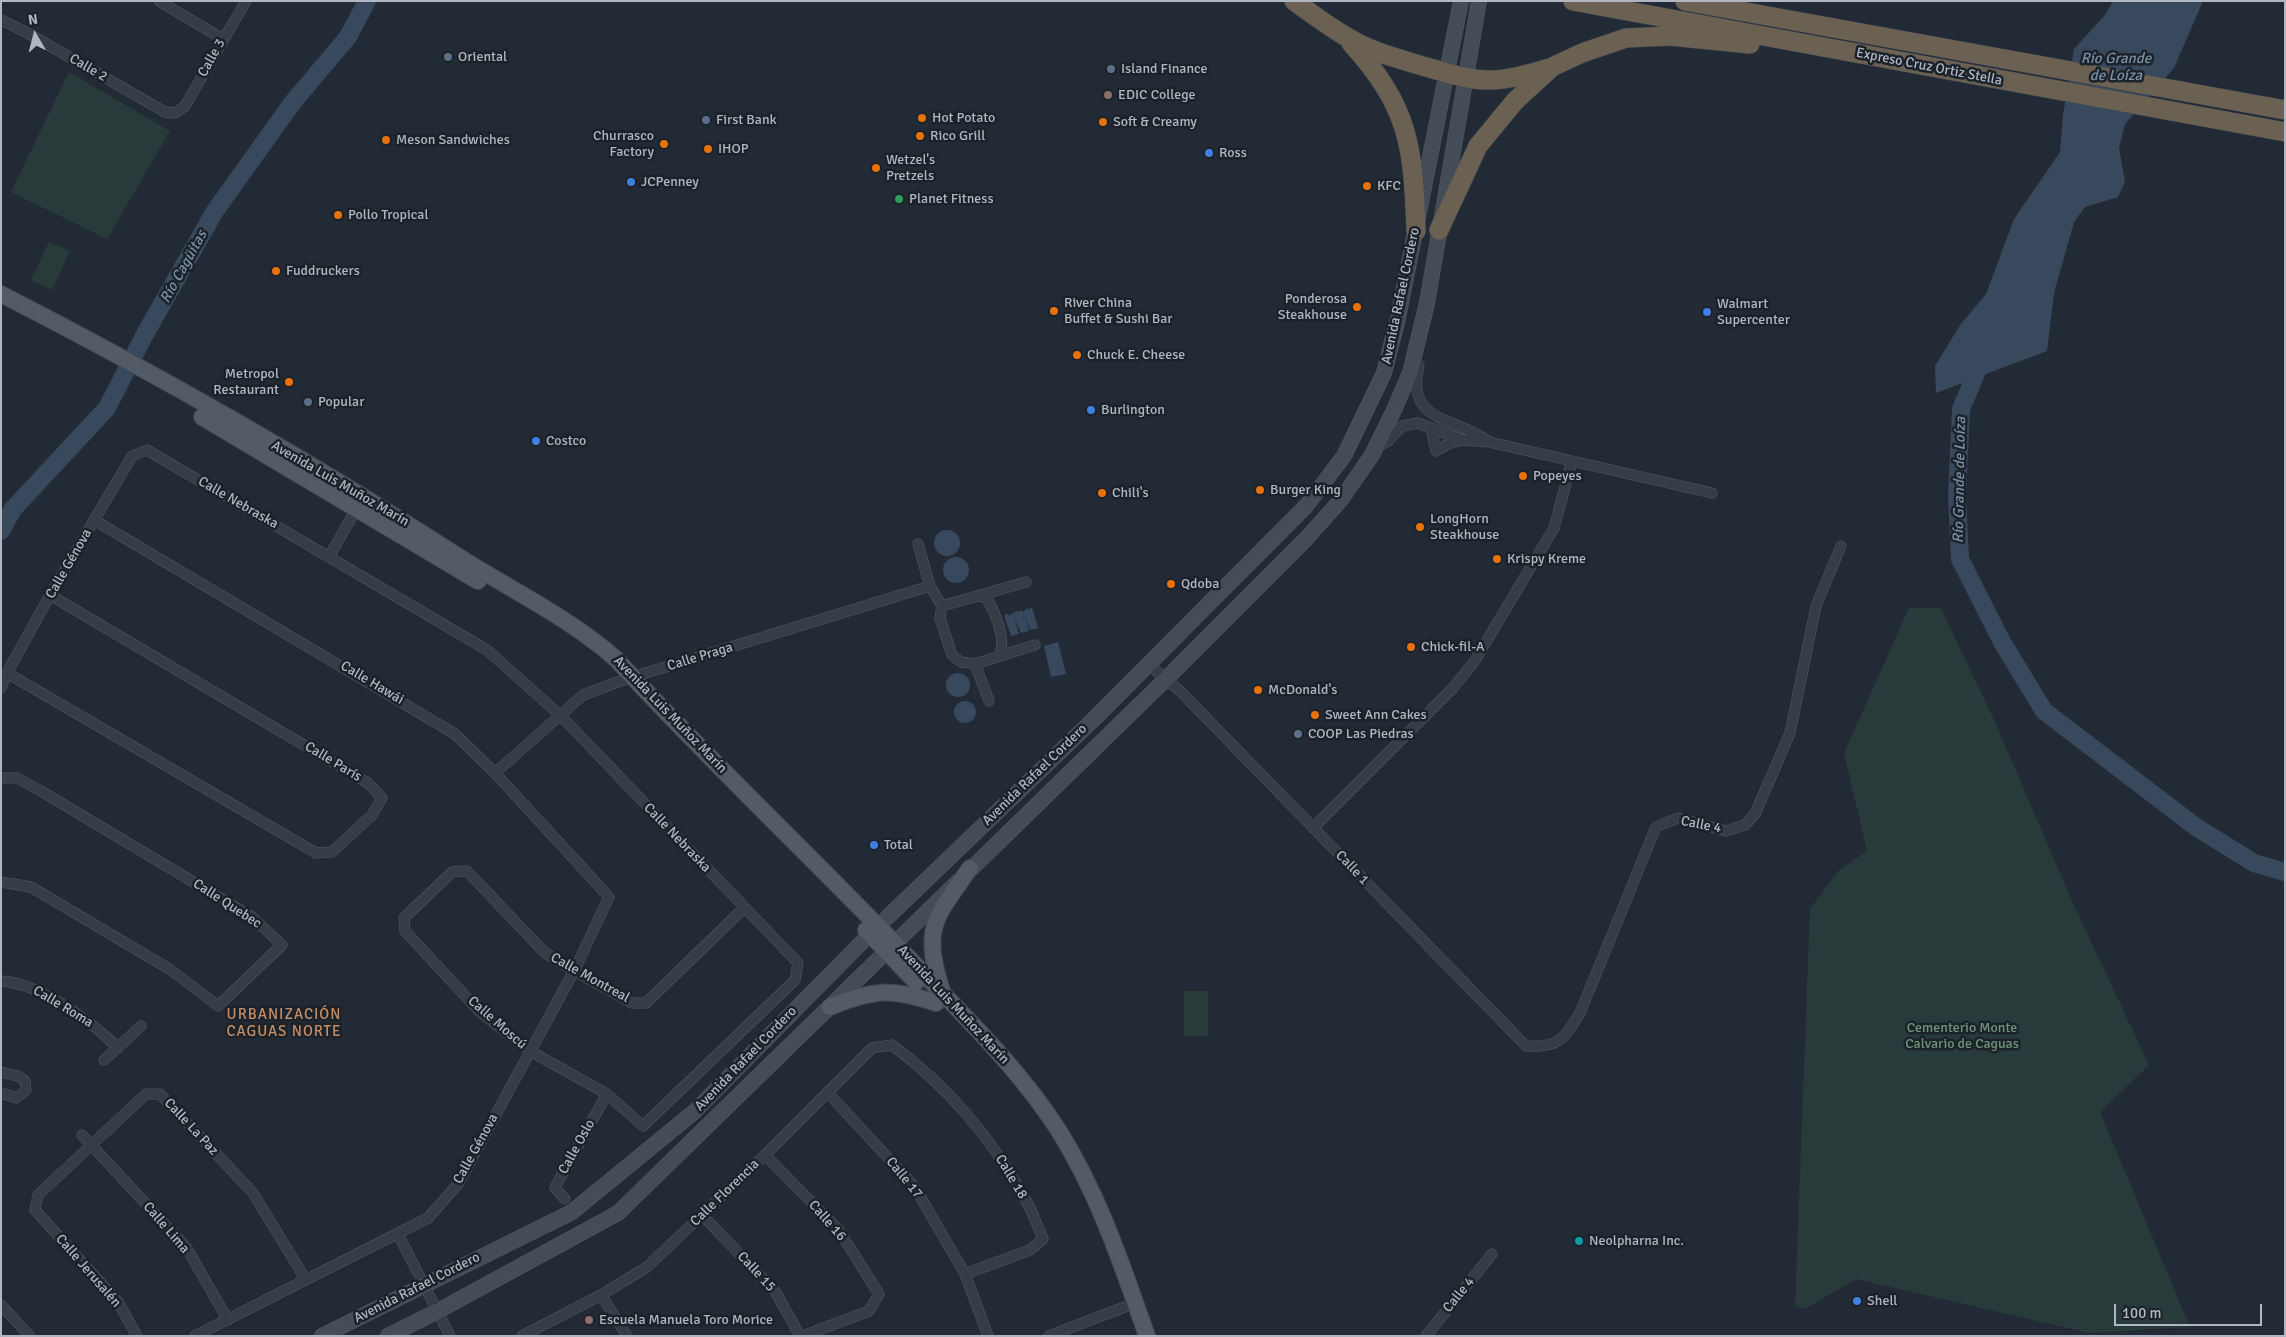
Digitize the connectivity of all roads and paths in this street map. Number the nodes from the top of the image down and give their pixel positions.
1 (159, 1) edge
2 (246, 1) edge
3 (1294, 1) edge
4 (1462, 1) edge
5 (1479, 1) edge
6 (1573, 1) edge
7 (1685, 1) edge
8 (1752, 1) edge
9 (1, 20) edge
10 (1788, 20) junction
11 (1345, 36) junction
12 (223, 39) junction
13 (1785, 40) junction
14 (1552, 67) junction
15 (1446, 73) junction
16 (1465, 77) junction
17 (2285, 110) edge
18 (175, 113) joint
19 (2285, 132) edge
20 (1439, 230) junction
21 (1416, 231) junction
22 (1, 294) edge
23 (1, 305) edge
24 (65, 332) junction
25 (1418, 344) junction
26 (1431, 428) junction
27 (1463, 440) junction
28 (1489, 442) junction
29 (1375, 448) junction
30 (147, 450) joint
31 (1572, 461) junction
32 (1712, 494) dead end
33 (360, 502) junction
34 (94, 520) junction
35 (918, 544) dead end
36 (1841, 546) dead end
37 (329, 556) junction
38 (1026, 582) dead end
39 (930, 586) junction
40 (50, 595) junction
41 (977, 596) junction
42 (942, 606) junction
43 (1035, 645) dead end
44 (1000, 654) junction
45 (975, 664) junction
46 (1148, 664) junction
47 (7, 673) junction
48 (628, 678) junction
49 (1166, 679) junction
50 (1, 688) edge
51 (989, 701) dead end
52 (560, 715) junction
53 (495, 773) junction
54 (1, 778) edge
55 (1313, 828) junction
56 (970, 868) junction
57 (1, 882) edge
58 (609, 897) joint
59 (744, 908) junction
60 (405, 930) joint
61 (874, 930) junction
62 (891, 947) junction
63 (574, 971) junction
64 (1, 981) edge
65 (939, 998) junction
66 (830, 1008) junction
67 (141, 1026) dead end
68 (1564, 1039) joint
69 (118, 1048) junction
70 (530, 1051) junction
71 (912, 1059) joint
72 (104, 1060) dead end
73 (1, 1072) edge
74 (1, 1093) edge
75 (828, 1093) junction
76 (607, 1094) junction
77 (82, 1135) dead end
78 (91, 1146) junction
79 (765, 1155) junction
80 (565, 1199) dead end
81 (35, 1210) joint
82 (702, 1215) junction
83 (398, 1234) junction
84 (1492, 1254) dead end
85 (965, 1274) junction
86 (306, 1280) junction
87 (424, 1284) junction
88 (601, 1296) junction
89 (1, 1305) edge
90 (1130, 1305) junction
91 (438, 1312) junction
92 (228, 1320) junction
93 (30, 1336) edge
94 (137, 1336) edge
95 (195, 1336) edge
96 (322, 1336) edge
97 (388, 1336) edge
98 (450, 1336) edge
99 (522, 1336) edge
100 (627, 1336) edge
101 (802, 1336) edge
102 (988, 1336) edge
103 (1049, 1336) edge
104 (1135, 1336) edge
105 (1147, 1336) edge
106 (1426, 1336) edge

1 - 12 street
2 - 12 street, Calle 3
3 - 11 highway
4 - 15 main road, Avenida Rafael Cordero
5 - 16 main road, Avenida Rafael Cordero
6 - 13 highway, Expreso Cruz Ortiz Stella
7 - 10 highway, Expreso Cruz Ortiz Stella
8 - 10 highway
9 - 18 street, Calle 2
10 - 17 highway, Expreso Cruz Ortiz Stella
11 - 15 highway
11 - 21 highway
12 - 18 street, Calle 3
13 - 14 highway
13 - 19 highway, Expreso Cruz Ortiz Stella
14 - 16 highway
14 - 20 highway
15 - 16 highway
15 - 21 main road, Avenida Rafael Cordero
16 - 20 main road, Avenida Rafael Cordero
20 - 25 main road, Avenida Rafael Cordero
21 - 46 main road, Avenida Rafael Cordero
22 - 24 main road, Avenida Luis Muñoz Marín
23 - 24 main road, Avenida Luis Muñoz Marín
24 - 33 main road, Avenida Luis Muñoz Marín
25 - 28 street
25 - 29 main road, Avenida Rafael Cordero
26 - 27 street
26 - 27 street
26 - 29 street
27 - 28 street
28 - 31 street
29 - 49 main road, Avenida Rafael Cordero
30 - 34 street, Calle Génova
30 - 37 street, Calle Nebraska
31 - 32 street
31 - 55 street
33 - 37 street
33 - 48 main road, Avenida Luis Muñoz Marín
34 - 40 street, Calle Génova
34 - 53 street, Calle Hawái
35 - 39 street
36 - 68 street, Calle 4
37 - 52 street, Calle Nebraska
38 - 41 street
39 - 42 street
39 - 48 street, Calle Praga
40 - 47 street, Calle Génova
40 - 47 street, Calle París
41 - 42 street
41 - 44 street
42 - 45 street
43 - 44 street
44 - 45 street
45 - 51 street
46 - 49 street, Calle 1
46 - 61 main road, Avenida Rafael Cordero
47 - 50 street, Calle Génova
48 - 52 street, Calle Praga
48 - 61 main road, Avenida Luis Muñoz Marín
49 - 55 street, Calle 1
49 - 56 main road, Avenida Rafael Cordero
52 - 53 street, Calle Praga
52 - 59 street, Calle Nebraska
53 - 58 street, Calle Hawái
54 - 57 street, Calle Quebec
55 - 68 street, Calle 1
56 - 62 main road, Avenida Rafael Cordero
56 - 65 main road
58 - 63 street, Calle Génova
59 - 63 street, Calle Montreal
59 - 76 street, Calle Nebraska
60 - 63 street, Calle Montreal
60 - 70 street, Calle Moscú
61 - 62 main road, Avenida Luis Muñoz Marín
61 - 87 main road, Avenida Rafael Cordero
62 - 65 main road, Avenida Luis Muñoz Marín
62 - 66 main road, Avenida Rafael Cordero
63 - 70 street, Calle Génova
64 - 69 street, Calle Roma
65 - 66 main road
65 - 90 main road, Avenida Luis Muñoz Marín
66 - 91 main road, Avenida Rafael Cordero
67 - 69 street
69 - 72 street
70 - 76 street, Calle Moscú
70 - 83 street, Calle Génova
71 - 75 street, Calle Florencia
71 - 85 street, Calle 18
73 - 74 street
75 - 79 street, Calle Florencia
75 - 85 street, Calle 17
76 - 80 street, Calle Oslo
77 - 78 street
78 - 81 street, Calle La Paz
78 - 86 street, Calle La Paz
78 - 92 street, Calle Lima
79 - 82 street, Calle Florencia
79 - 101 street, Calle 16
81 - 94 street, Calle Jerusalén
82 - 88 street, Calle Florencia
82 - 101 street, Calle 15
83 - 86 street, Calle Génova
83 - 87 street
84 - 106 street, Calle 4
85 - 102 street, Calle 17
86 - 92 street, Calle Génova
87 - 91 street
87 - 96 main road, Avenida Rafael Cordero
88 - 99 street, Calle Florencia
88 - 100 street
89 - 93 street
90 - 103 street
90 - 104 main road, Avenida Luis Muñoz Marín
90 - 105 main road, Avenida Luis Muñoz Marín
91 - 97 main road, Avenida Rafael Cordero
91 - 98 street
92 - 95 street, Calle Génova

